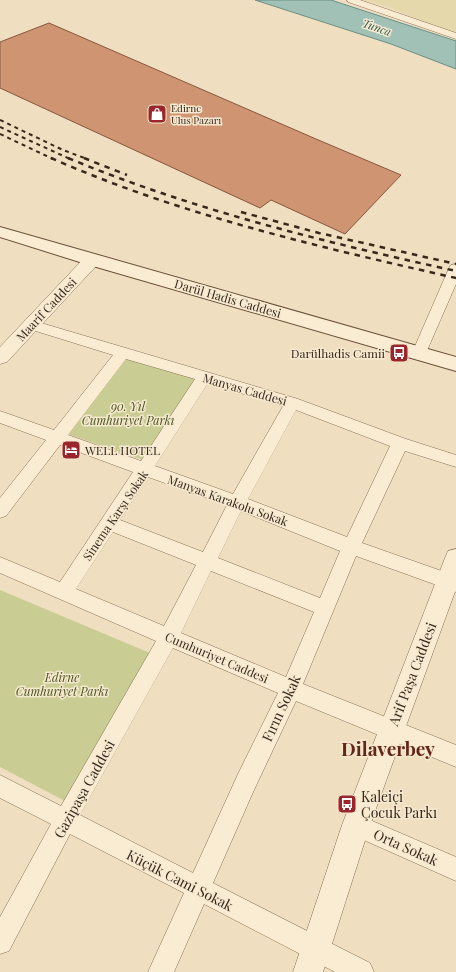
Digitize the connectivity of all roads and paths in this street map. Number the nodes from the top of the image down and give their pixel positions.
1 (351, 0) edge
2 (456, 36) edge
3 (0, 232) edge
4 (92, 260) junction
5 (456, 268) edge
6 (31, 325) junction
7 (122, 353) junction
8 (419, 353) junction
9 (0, 358) edge
10 (456, 364) edge
11 (204, 377) junction
12 (292, 403) junction
13 (0, 417) edge
14 (56, 438) junction
15 (400, 444) junction
16 (456, 461) edge
17 (145, 469) junction
18 (237, 502) junction
19 (0, 511) edge
20 (109, 523) junction
21 (351, 547) junction
22 (207, 561) junction
23 (0, 565) edge
24 (453, 574) edge
25 (64, 592) junction
26 (325, 608) junction
27 (169, 636) junction
28 (291, 689) junction
29 (391, 730) junction
30 (456, 756) edge
31 (0, 786) edge
32 (65, 821) junction
33 (356, 825) junction
34 (456, 869) edge
35 (198, 889) junction
36 (0, 942) edge
37 (312, 961) edge
38 (161, 972) edge
39 (361, 972) edge

1 - 2 street
3 - 4 main road, Darül Hadis Caddesi
4 - 6 street, Maarif Caddesi
4 - 8 main road, Darül Hadis Caddesi
5 - 8 street
6 - 7 street, Manyas Caddesi
6 - 9 street, Maarif Caddesi
7 - 11 street, Manyas Caddesi
7 - 14 street
8 - 10 main road, Darül Hadis Caddesi
11 - 12 street, Manyas Caddesi
11 - 17 street, Sinema Karşı Sokak
12 - 15 street, Manyas Caddesi
12 - 18 street, Gazipaşa Caddesi
13 - 14 street, Manyas Karakolu Sokak
14 - 17 street, Manyas Karakolu Sokak
14 - 19 street
15 - 16 street, Manyas Caddesi
15 - 21 street, Fırın Sokak
17 - 18 street, Manyas Karakolu Sokak
17 - 20 street, Sinema Karşı Sokak
18 - 21 street, Manyas Karakolu Sokak
18 - 22 street, Gazipaşa Caddesi
20 - 22 street
20 - 25 street, Sinema Karşı Sokak
21 - 24 street, Manyas Karakolu Sokak
21 - 26 street, Fırın Sokak
22 - 26 street
22 - 27 street, Gazipaşa Caddesi
23 - 25 street, Cumhuriyet Caddesi
24 - 29 street, Arif Paşa Caddesi
25 - 27 street, Cumhuriyet Caddesi
26 - 28 street, Fırın Sokak
27 - 28 street, Cumhuriyet Caddesi
27 - 32 street, Gazipaşa Caddesi
28 - 29 street, Cumhuriyet Caddesi
28 - 35 street, Fırın Sokak
29 - 30 street, Cumhuriyet Caddesi
29 - 33 street, Arif Paşa Caddesi
31 - 32 street, Küçük Cami Sokak
32 - 35 street, Küçük Cami Sokak
32 - 36 street, Gazipaşa Caddesi
33 - 34 street, Orta Sokak
33 - 37 street, Arif Paşa Caddesi
35 - 37 street, Küçük Cami Sokak
35 - 38 street, Fırın Sokak
37 - 39 street, Küçük Cami Sokak

